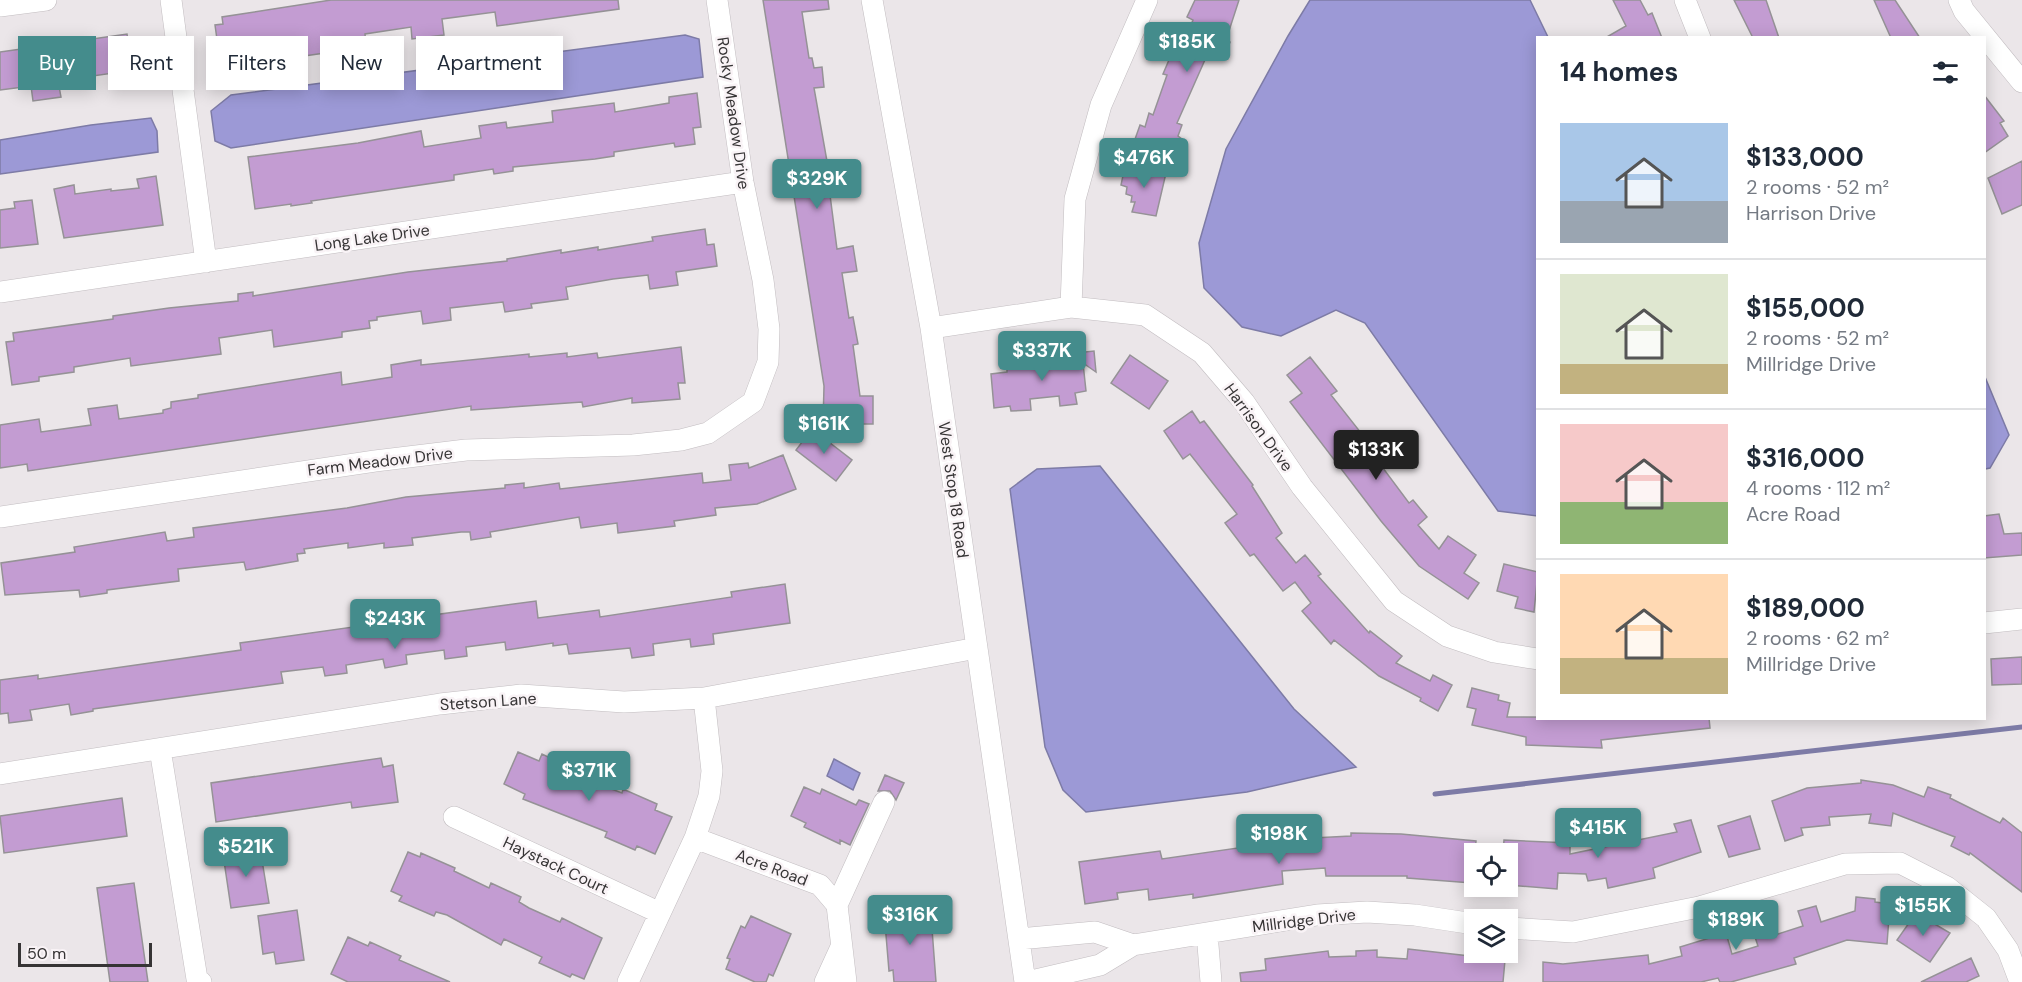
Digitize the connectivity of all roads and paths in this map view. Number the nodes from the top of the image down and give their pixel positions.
1 (46, 0) edge
2 (171, 0) edge
3 (717, 0) edge
4 (872, 0) edge
5 (1147, 0) edge
6 (1685, 0) edge
7 (1959, 0) edge
8 (0, 6) edge
9 (1699, 36) edge
10 (1984, 36) edge
11 (1986, 38) edge
12 (2022, 82) edge
13 (743, 182) junction
14 (206, 262) junction
15 (0, 292) edge
16 (1071, 307) junction
17 (931, 328) junction
18 (753, 402) joint
19 (0, 517) edge
20 (2022, 619) edge
21 (1986, 623) edge
22 (977, 648) junction
23 (1536, 659) edge
24 (704, 698) junction
25 (160, 749) junction
26 (0, 774) edge
27 (884, 802) dead end
28 (454, 817) dead end
29 (695, 838) junction
30 (837, 904) junction
31 (658, 912) junction
32 (1464, 922) edge
33 (1518, 928) edge
34 (1207, 933) junction
35 (1019, 939) junction
36 (1134, 945) junction
37 (841, 946) junction
38 (201, 982) edge
39 (628, 982) edge
40 (825, 982) edge
41 (846, 982) edge
42 (1026, 982) edge
43 (1211, 982) edge
44 (2020, 982) edge

1 - 8 street
2 - 14 street
3 - 13 street, Rocky Meadow Drive
4 - 17 street, West Stop 18 Road
5 - 16 street
6 - 9 street
7 - 10 street
11 - 12 street
13 - 14 street, Long Lake Drive
13 - 18 street, Rocky Meadow Drive
14 - 15 street, Long Lake Drive
16 - 17 street, Harrison Drive
16 - 23 street, Harrison Drive
17 - 22 street, West Stop 18 Road
18 - 19 street, Farm Meadow Drive
20 - 21 street
22 - 24 street, Stetson Lane
22 - 35 street, West Stop 18 Road
24 - 25 street, Stetson Lane
24 - 29 street
25 - 26 street, Stetson Lane
25 - 38 street
27 - 30 street
28 - 31 street, Haystack Court
29 - 30 street, Acre Road
29 - 31 street
30 - 37 street
31 - 39 street
32 - 34 street, Millridge Drive
33 - 44 street
34 - 36 street, Millridge Drive
34 - 43 street
35 - 36 street, Millridge Drive
35 - 42 street, West Stop 18 Road
36 - 42 street, Millridge Drive
37 - 40 street
37 - 41 street

